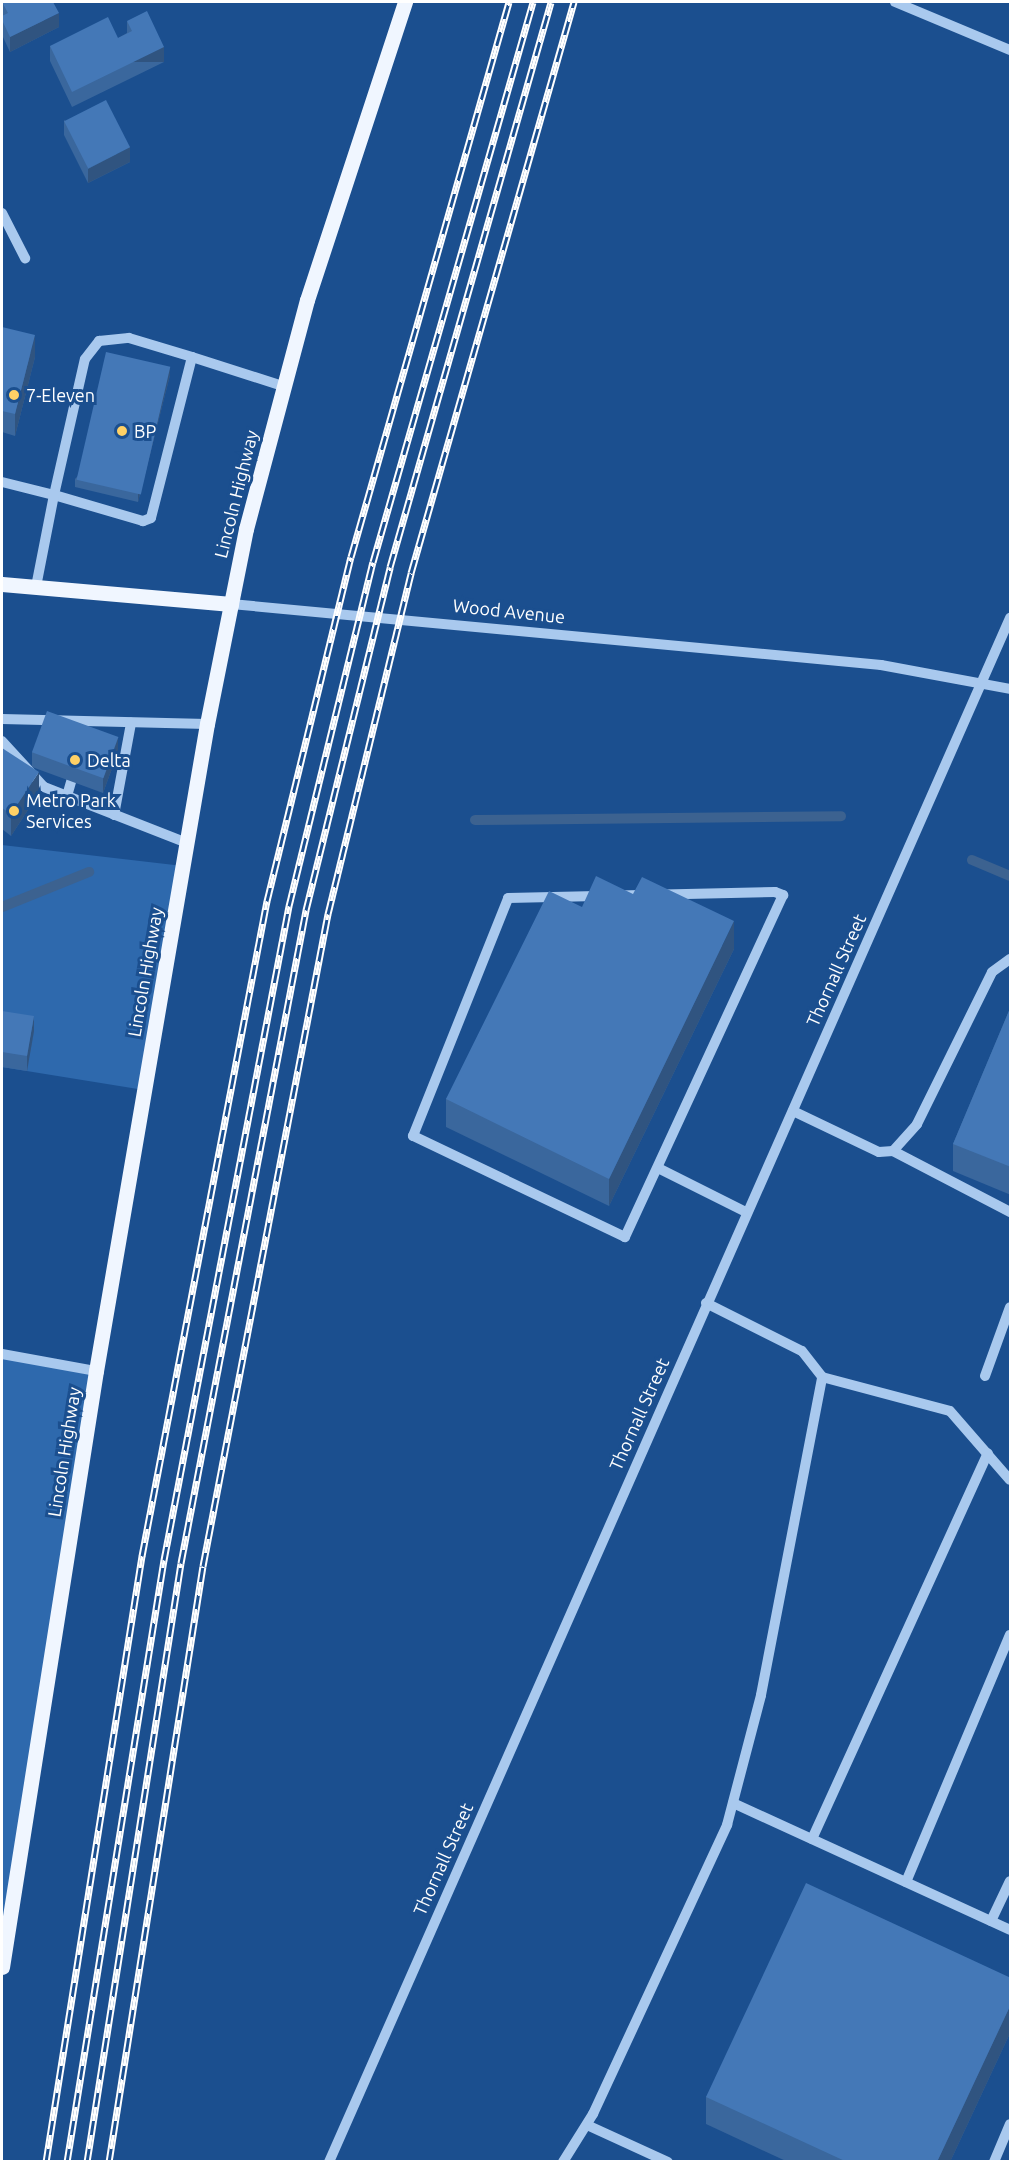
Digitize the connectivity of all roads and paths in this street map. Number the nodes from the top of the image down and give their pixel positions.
1 (405, 2) edge
2 (895, 2) edge
3 (1011, 50) edge
4 (2, 213) edge
5 (26, 258) dead end
6 (192, 357) junction
7 (283, 386) junction
8 (2, 482) edge
9 (54, 495) junction
10 (2, 584) edge
11 (36, 587) junction
12 (231, 604) junction
13 (1011, 618) edge
14 (982, 682) junction
15 (1011, 689) edge
16 (2, 719) edge
17 (131, 723) junction
18 (207, 724) junction
19 (2, 741) edge
20 (72, 779) edge
21 (67, 796) junction
22 (114, 815) junction
23 (187, 843) junction
24 (1011, 959) edge
25 (794, 1111) junction
26 (893, 1151) junction
27 (658, 1168) junction
28 (746, 1212) junction
29 (1011, 1212) edge
30 (706, 1303) junction
31 (1011, 1307) edge
32 (2, 1354) edge
33 (96, 1371) junction
34 (985, 1376) dead end
35 (822, 1377) junction
36 (988, 1453) junction
37 (1011, 1480) edge
38 (1011, 1635) edge
39 (734, 1803) junction
40 (812, 1839) junction
41 (1011, 1881) edge
42 (906, 1882) junction
43 (992, 1921) junction
44 (1011, 1930) edge
45 (2, 1967) edge
46 (1011, 2124) edge
47 (587, 2125) junction
48 (663, 2161) edge
49 (329, 2162) edge
50 (562, 2162) edge
51 (994, 2162) edge

1 - 7 main road, Lincoln Highway
2 - 3 street
4 - 5 street
6 - 7 street
6 - 9 street
6 - 9 street
7 - 12 main road, Lincoln Highway
8 - 9 street
9 - 11 street
10 - 11 main road, Wood Avenue
11 - 12 main road, Wood Avenue
12 - 14 street, Wood Avenue
12 - 18 main road, Lincoln Highway
13 - 14 street, Thornall Street
14 - 15 street, Wood Avenue
14 - 25 street, Thornall Street
16 - 17 street
17 - 18 street
17 - 22 street
18 - 23 main road, Lincoln Highway
19 - 21 street
20 - 21 street
21 - 22 street
22 - 23 street
23 - 33 main road, Lincoln Highway
24 - 26 street
25 - 26 street
25 - 28 street, Thornall Street
26 - 29 street
27 - 27 street
27 - 28 street
28 - 30 street, Thornall Street
30 - 35 street
30 - 49 street, Thornall Street
31 - 34 street
32 - 33 street
33 - 45 main road, Lincoln Highway
35 - 36 street
35 - 39 street
36 - 37 street
36 - 40 street
38 - 42 street
39 - 40 street
39 - 47 street
40 - 42 street
41 - 43 street
42 - 43 street
43 - 44 street
46 - 51 street
47 - 48 street
47 - 50 street

